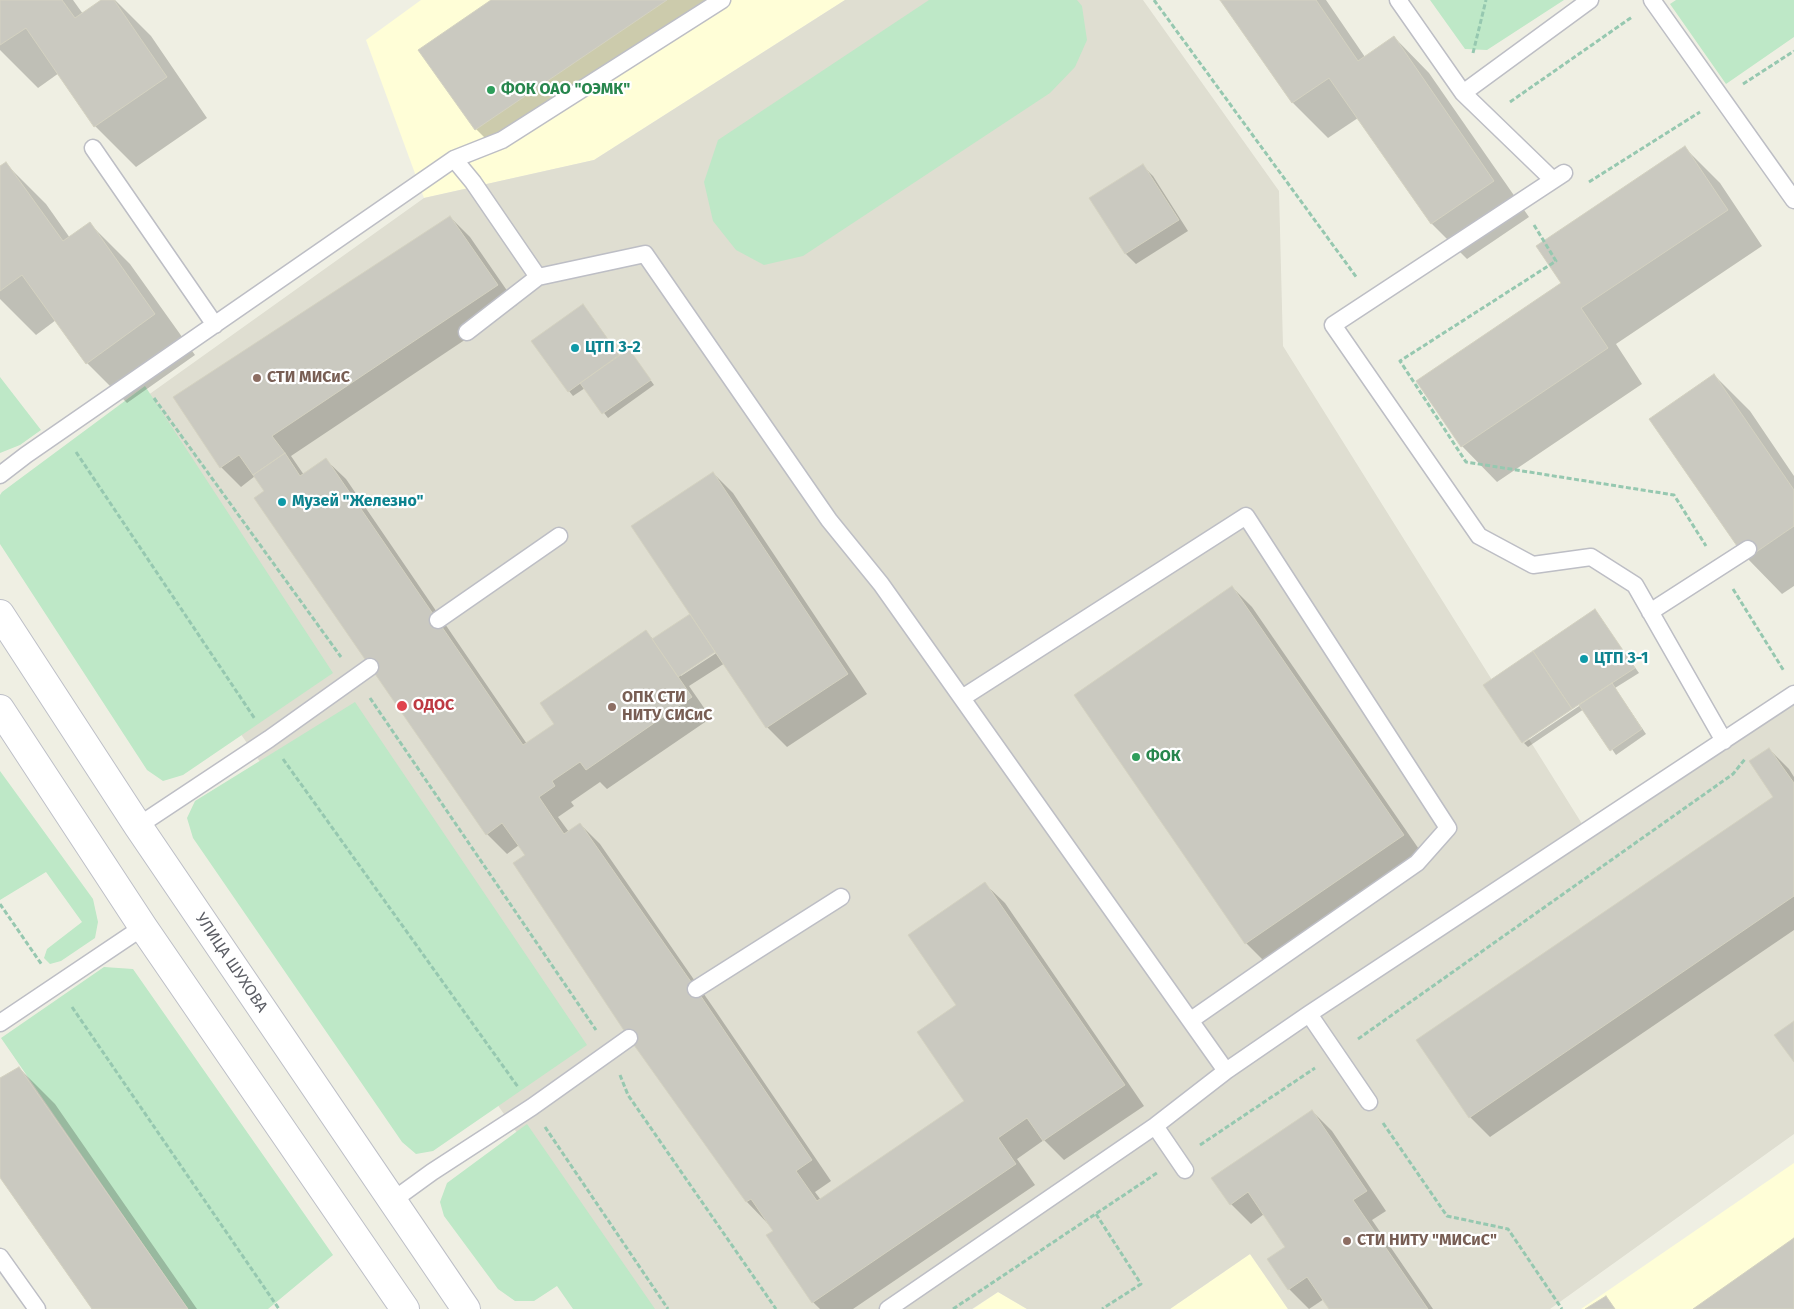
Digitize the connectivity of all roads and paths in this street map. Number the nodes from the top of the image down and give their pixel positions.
1 (722, 0) edge
2 (1154, 0) edge
3 (1398, 0) edge
4 (1590, 0) edge
5 (1652, 0) edge
6 (1794, 51) edge
7 (1464, 93) junction
8 (1722, 98) junction
9 (93, 148) dead end
10 (454, 159) junction
11 (1588, 182) dead end
12 (1794, 200) edge
13 (1530, 219) dead end
14 (538, 277) junction
15 (1372, 299) junction
16 (215, 325) junction
17 (467, 332) dead end
18 (154, 397) dead end
19 (62, 431) junction
20 (0, 475) edge
21 (1674, 496) dead end
22 (559, 536) dead end
23 (1748, 549) dead end
24 (1650, 612) junction
25 (0, 614) edge
26 (438, 620) dead end
27 (370, 667) dead end
28 (355, 676) junction
29 (1794, 694) edge
30 (962, 698) junction
31 (0, 709) edge
32 (269, 739) junction
33 (1724, 741) junction
34 (1751, 752) dead end
35 (138, 826) junction
36 (841, 897) dead end
37 (0, 904) edge
38 (143, 927) junction
39 (57, 985) junction
40 (696, 989) dead end
41 (1308, 1014) junction
42 (1191, 1020) junction
43 (0, 1023) edge
44 (629, 1038) dead end
45 (610, 1051) junction
46 (1336, 1054) junction
47 (1226, 1071) junction
48 (1369, 1102) joint
49 (532, 1107) junction
50 (1155, 1126) junction
51 (1182, 1165) junction
52 (392, 1201) junction
53 (1096, 1214) junction
54 (0, 1258) edge
55 (37, 1309) edge
56 (279, 1309) edge
57 (405, 1309) edge
58 (466, 1309) edge
59 (668, 1309) edge
60 (776, 1309) edge
61 (888, 1309) edge
62 (953, 1309) edge
63 (1102, 1309) edge
64 (1562, 1309) edge

1 - 10 lane
2 - 15 path
3 - 7 lane
4 - 7 lane
5 - 8 lane
6 - 8 path
7 - 15 lane
8 - 11 path
8 - 12 lane
9 - 16 lane
10 - 14 lane
10 - 16 lane
13 - 21 path
14 - 17 lane
14 - 30 lane
15 - 24 lane
16 - 19 lane
18 - 28 path
19 - 20 lane
19 - 32 path
22 - 26 lane
23 - 24 lane
24 - 33 lane
25 - 35 main road, УЛИЦА ШУХОВА
27 - 28 lane
28 - 32 lane
28 - 45 path
29 - 33 lane
30 - 42 lane
30 - 42 lane
31 - 38 main road
32 - 35 lane
32 - 49 path
33 - 41 lane
34 - 46 path
35 - 52 main road, УЛИЦА ШУХОВА
36 - 40 lane
37 - 39 path
38 - 39 lane
38 - 57 main road
39 - 43 lane
39 - 56 path
41 - 46 lane
41 - 47 lane
42 - 47 lane
44 - 45 lane
45 - 49 lane
45 - 60 path
46 - 48 lane
46 - 51 path
47 - 50 lane
48 - 64 path
49 - 52 lane
49 - 59 path
50 - 51 lane
50 - 61 lane
51 - 53 path
52 - 58 main road, УЛИЦА ШУХОВА
53 - 62 path
53 - 63 path
54 - 55 lane

